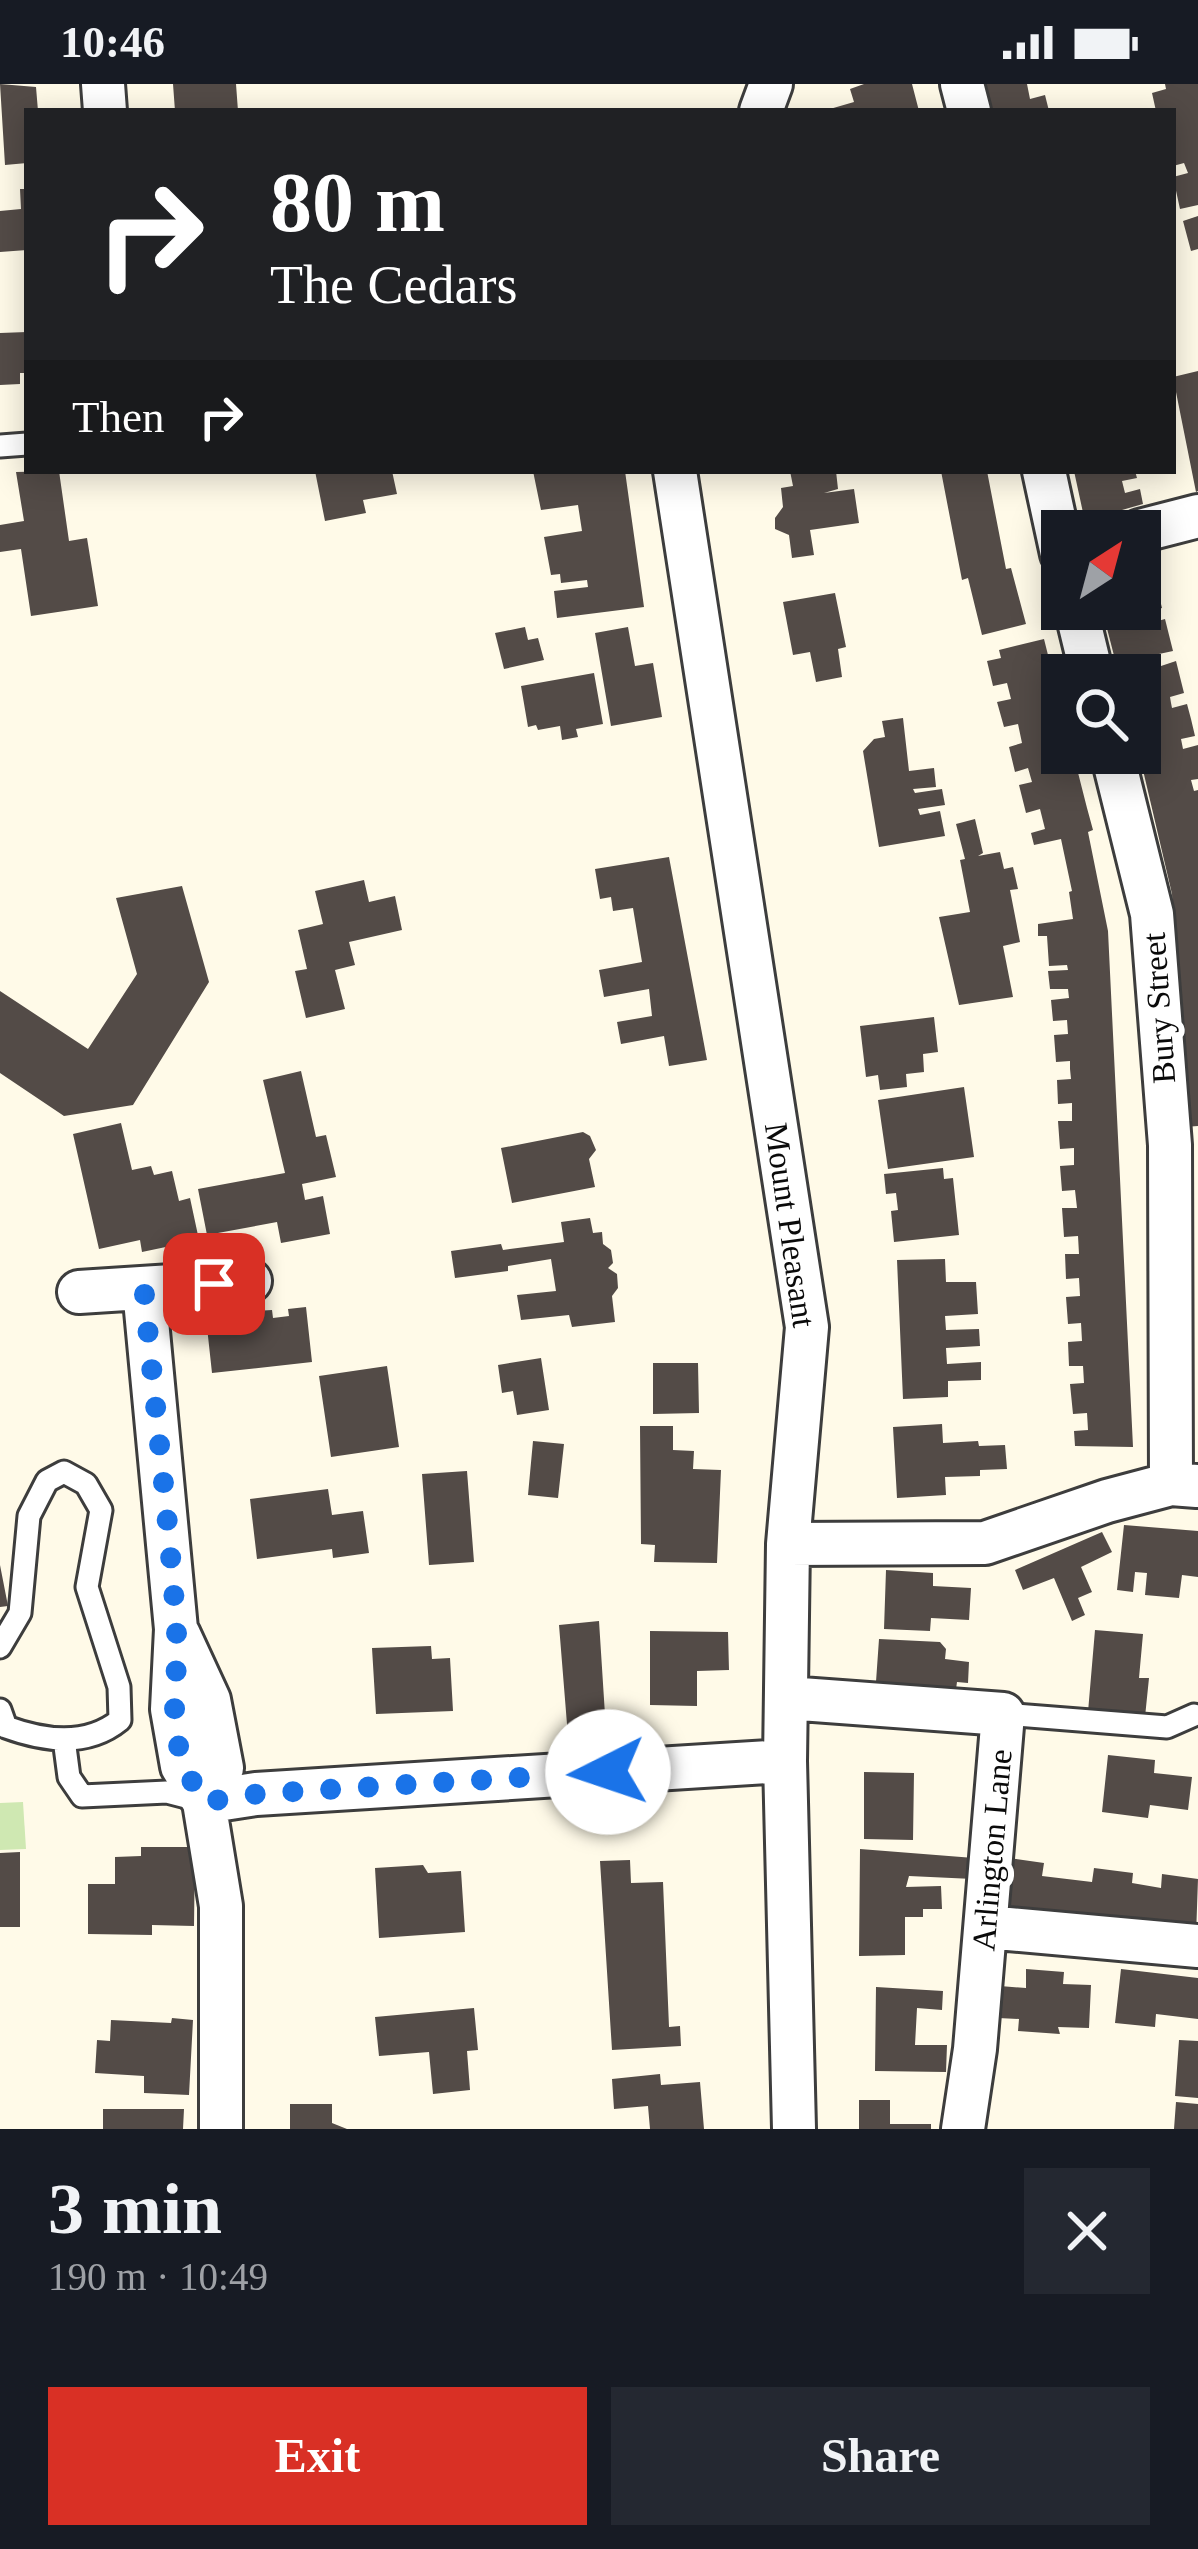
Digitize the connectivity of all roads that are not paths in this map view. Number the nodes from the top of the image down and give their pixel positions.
1 (675, 474) edge
2 (1045, 474) edge
3 (1053, 510) edge
4 (1198, 516) edge
5 (1161, 526) edge
6 (1117, 774) edge
7 (250, 1281) dead end
8 (144, 1289) junction
9 (79, 1292) dead end
10 (1185, 1485) edge
11 (788, 1544) junction
12 (0, 1647) edge
13 (787, 1698) junction
14 (0, 1710) edge
15 (1003, 1714) junction
16 (1194, 1714) dead end
17 (64, 1739) junction
18 (784, 1761) junction
19 (204, 1802) junction
20 (986, 1927) junction
21 (1198, 1946) edge
22 (221, 2129) edge
23 (794, 2129) edge
24 (963, 2129) edge

1 - 11 street, Mount Pleasant
2 - 3 street
4 - 5 street
6 - 10 street, Bury Street
7 - 8 street
8 - 9 street
8 - 19 street
10 - 11 street
11 - 13 street, Mount Pleasant
12 - 17 lane
13 - 15 street, Arlington Lane
13 - 18 street, Mount Pleasant
14 - 17 lane
15 - 16 lane
15 - 20 street, Arlington Lane
17 - 19 lane
18 - 19 street
18 - 23 street, Mount Pleasant
19 - 22 street
20 - 21 street
20 - 24 street, Arlington Lane

